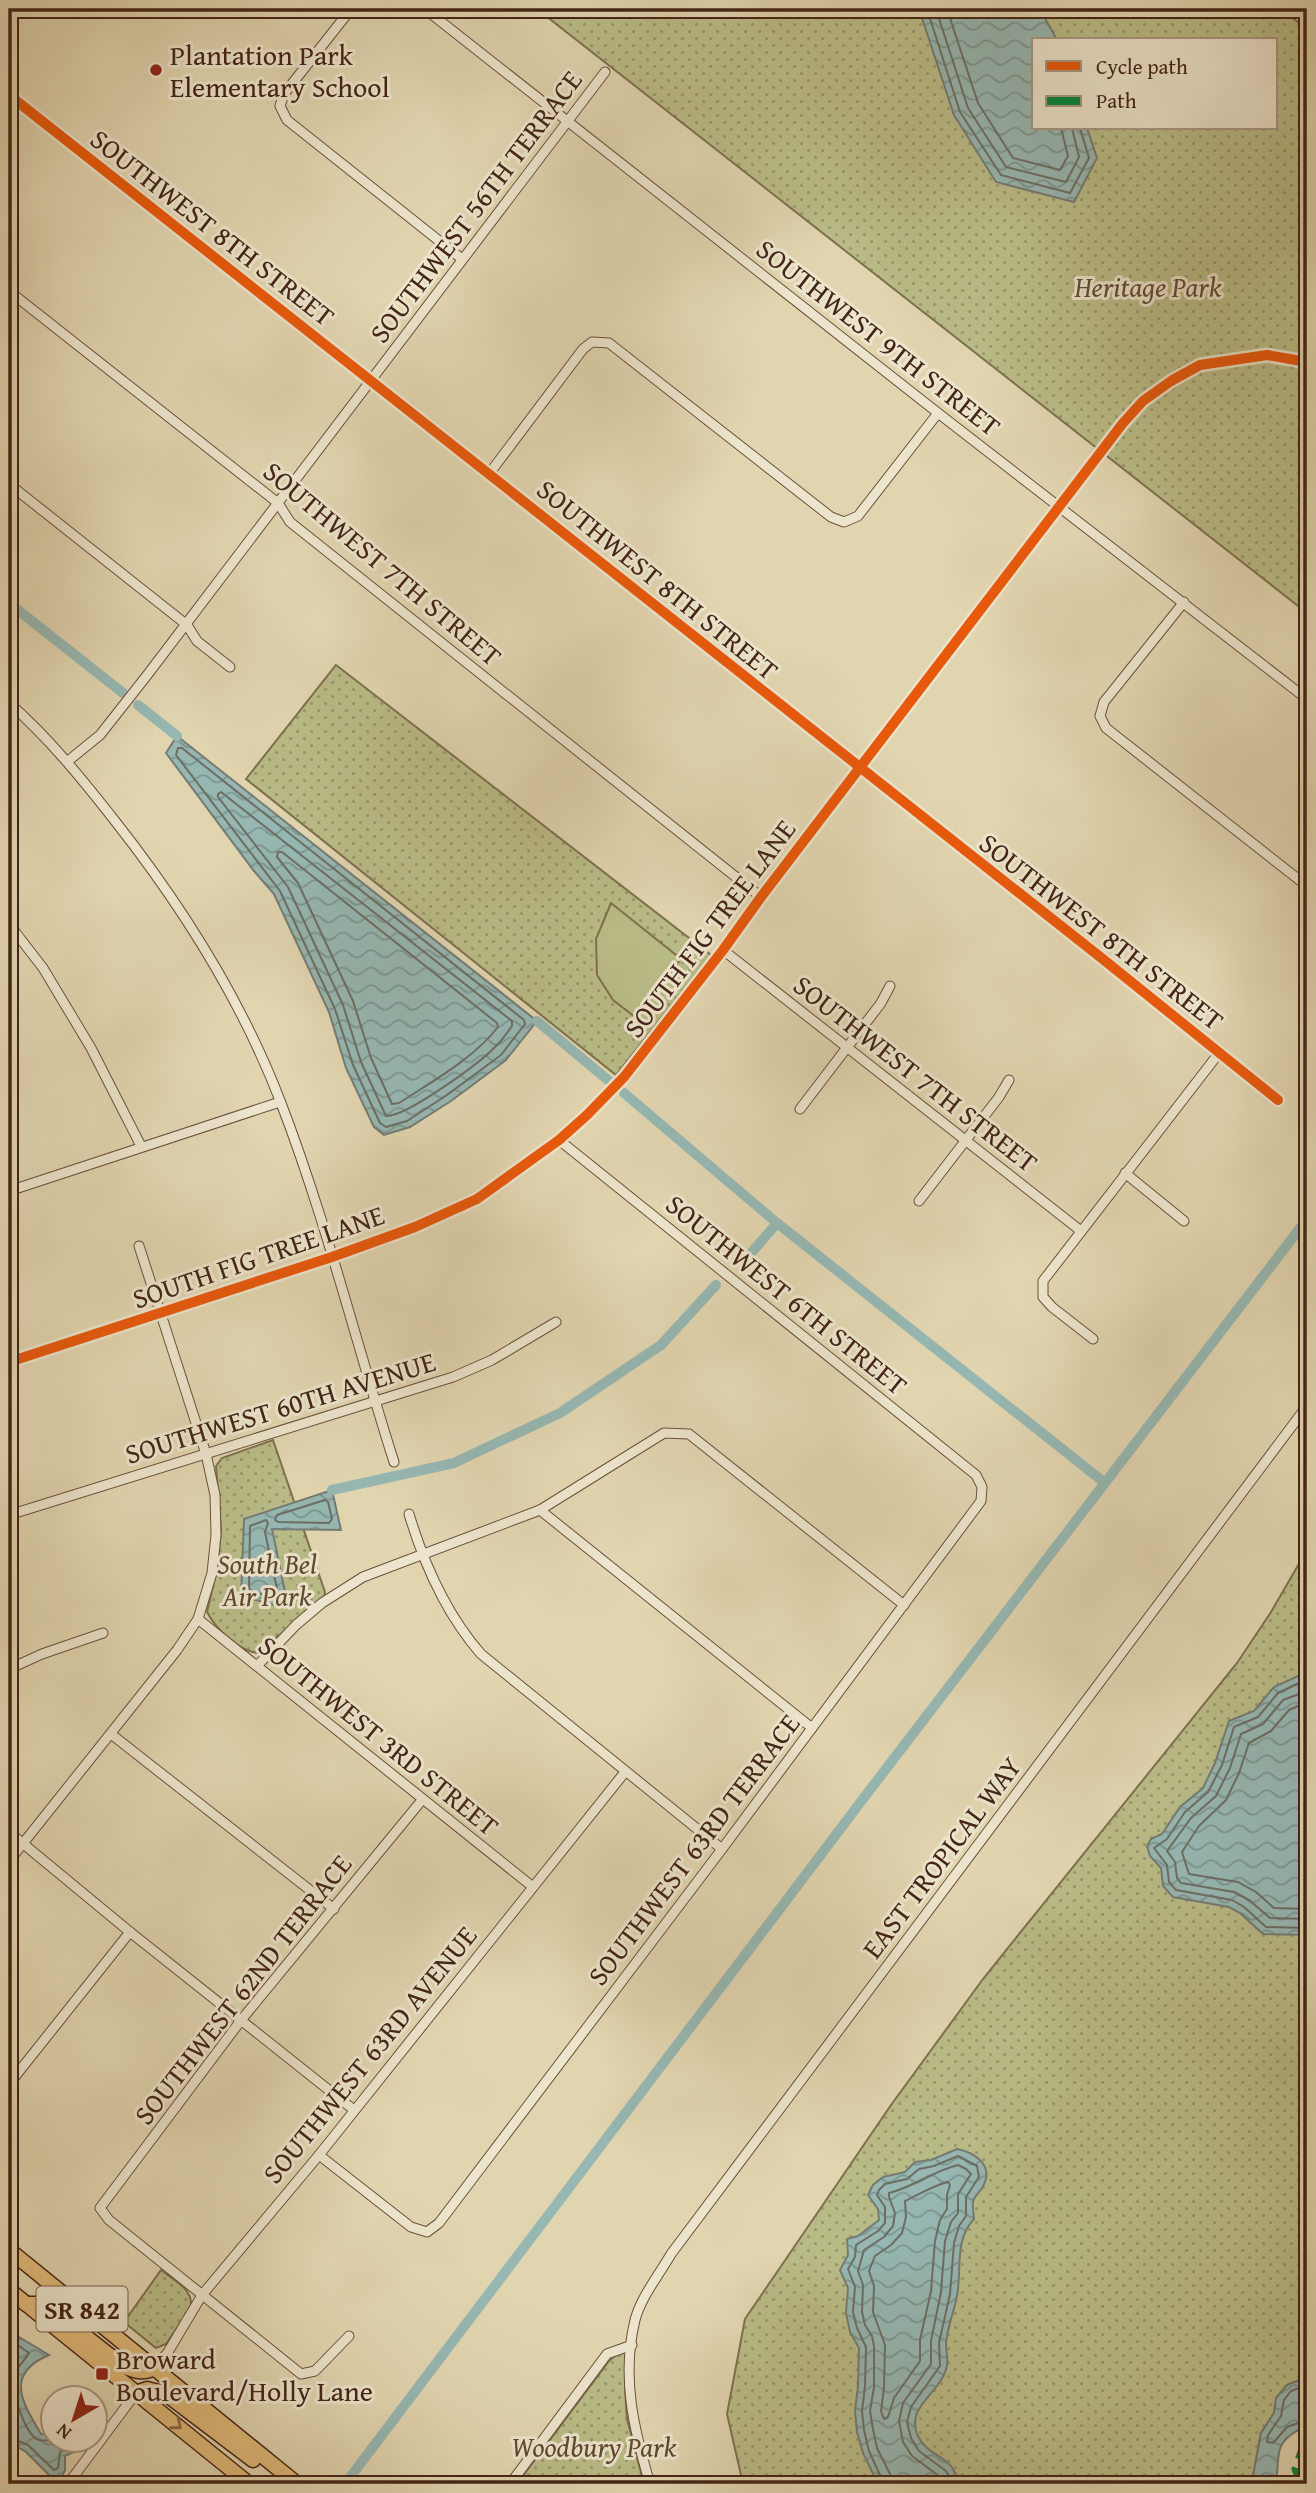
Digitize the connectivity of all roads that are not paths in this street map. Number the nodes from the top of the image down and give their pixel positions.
1 (351, 9) edge
2 (425, 9) edge
3 (606, 72) dead end
4 (9, 95) edge
5 (567, 121) junction
6 (462, 259) junction
7 (9, 291) edge
8 (1307, 362) edge
9 (371, 381) junction
10 (938, 413) junction
11 (489, 474) junction
12 (9, 484) edge
13 (278, 503) junction
14 (1059, 507) junction
15 (1184, 602) junction
16 (187, 625) junction
17 (230, 667) dead end
18 (1307, 699) edge
19 (9, 703) edge
20 (68, 761) junction
21 (859, 768) junction
22 (1307, 886) edge
23 (761, 897) junction
24 (9, 924) edge
25 (723, 950) junction
26 (890, 986) dead end
27 (846, 1048) junction
28 (1219, 1054) junction
29 (1009, 1080) dead end
30 (1278, 1100) dead end
31 (280, 1102) junction
32 (800, 1109) dead end
33 (559, 1140) junction
34 (966, 1141) junction
35 (141, 1146) junction
36 (1125, 1173) junction
37 (9, 1191) edge
38 (919, 1201) dead end
39 (1184, 1221) dead end
40 (1081, 1231) junction
41 (139, 1245) dead end
42 (332, 1257) junction
43 (161, 1313) junction
44 (556, 1322) dead end
45 (1093, 1339) dead end
46 (9, 1362) edge
47 (375, 1403) junction
48 (1307, 1406) edge
49 (206, 1454) junction
50 (394, 1462) dead end
51 (982, 1487) joint
52 (540, 1510) junction
53 (409, 1514) dead end
54 (9, 1515) edge
55 (421, 1554) junction
56 (904, 1605) junction
57 (198, 1619) junction
58 (103, 1633) dead end
59 (257, 1666) junction
60 (9, 1669) edge
61 (812, 1728) junction
62 (111, 1734) junction
63 (625, 1772) junction
64 (422, 1800) junction
65 (9, 1832) edge
66 (23, 1843) junction
67 (722, 1849) junction
68 (9, 1861) edge
69 (533, 1887) junction
70 (334, 1909) junction
71 (130, 1932) junction
72 (242, 2019) junction
73 (9, 2084) edge
74 (354, 2109) junction
75 (319, 2155) junction
76 (9, 2250) edge
77 (9, 2290) edge
78 (202, 2295) junction
79 (26, 2304) junction
80 (349, 2336) dead end
81 (632, 2345) junction
82 (155, 2368) junction
83 (136, 2393) junction
84 (269, 2461) junction
85 (68, 2484) edge
86 (249, 2484) edge
87 (297, 2484) edge
88 (510, 2484) edge
89 (650, 2484) edge

1 - 6 street
2 - 5 street, SOUTHWEST 9TH STREET
3 - 5 street, SOUTHWEST 56TH TERRACE
4 - 9 street, SOUTHWEST 8TH STREET
5 - 6 street, SOUTHWEST 56TH TERRACE
5 - 10 street, SOUTHWEST 9TH STREET
6 - 9 street, SOUTHWEST 56TH TERRACE
7 - 13 street, SOUTHWEST 7TH STREET
8 - 14 street, SOUTH FIG TREE LANE
9 - 11 street, SOUTHWEST 8TH STREET
9 - 13 street, SOUTHWEST 56TH TERRACE
10 - 11 street
10 - 14 street, SOUTHWEST 9TH STREET
11 - 21 street, SOUTHWEST 8TH STREET
12 - 16 street
13 - 16 street, SOUTHWEST 56TH TERRACE
13 - 23 street, SOUTHWEST 7TH STREET
14 - 15 street, SOUTHWEST 9TH STREET
14 - 21 street, SOUTH FIG TREE LANE
15 - 18 street, SOUTHWEST 9TH STREET
15 - 22 street
16 - 17 street
16 - 20 street, SOUTHWEST 56TH TERRACE
19 - 20 street
20 - 31 street
21 - 23 street, SOUTH FIG TREE LANE
21 - 28 street, SOUTHWEST 8TH STREET
23 - 25 street, SOUTH FIG TREE LANE
24 - 35 street
25 - 27 street, SOUTHWEST 7TH STREET
25 - 33 street, SOUTH FIG TREE LANE
26 - 27 street
27 - 32 street
27 - 34 street, SOUTHWEST 7TH STREET
28 - 30 street, SOUTHWEST 8TH STREET
28 - 36 street
29 - 34 street
31 - 35 street
31 - 42 street
33 - 42 street, SOUTH FIG TREE LANE
33 - 51 street, SOUTHWEST 6TH STREET
34 - 38 street
34 - 40 street, SOUTHWEST 7TH STREET
35 - 37 street
36 - 39 street
36 - 40 street
40 - 45 street
41 - 43 street
42 - 43 street, SOUTH FIG TREE LANE
42 - 47 street
43 - 46 street, SOUTH FIG TREE LANE
43 - 49 street
44 - 47 street, SOUTHWEST 60TH AVENUE
47 - 49 street, SOUTHWEST 60TH AVENUE
47 - 50 street
48 - 81 street, EAST TROPICAL WAY
49 - 54 street, SOUTHWEST 60TH AVENUE
49 - 57 street
51 - 56 street, SOUTHWEST 63RD TERRACE
52 - 55 street
52 - 56 street
52 - 61 street
53 - 55 street
55 - 59 street
55 - 63 street
56 - 61 street, SOUTHWEST 63RD TERRACE
57 - 59 street, SOUTHWEST 3RD STREET
57 - 62 street
58 - 60 street
59 - 64 street, SOUTHWEST 3RD STREET
61 - 67 street, SOUTHWEST 63RD TERRACE
62 - 66 street
62 - 70 street
63 - 67 street
63 - 69 street, SOUTHWEST 63RD AVENUE
64 - 69 street, SOUTHWEST 3RD STREET
64 - 70 street, SOUTHWEST 62ND TERRACE
65 - 66 street
66 - 68 street
66 - 71 street
67 - 75 street, SOUTHWEST 63RD TERRACE
69 - 74 street, SOUTHWEST 63RD AVENUE
70 - 72 street, SOUTHWEST 62ND TERRACE
71 - 72 street
71 - 73 street
72 - 74 street
72 - 78 street, SOUTHWEST 62ND TERRACE
74 - 75 street, SOUTHWEST 63RD AVENUE
75 - 78 street, SOUTHWEST 63RD AVENUE
76 - 82 main road, SR 842
77 - 79 main road, SR 842
78 - 80 street
78 - 82 street, SOUTHWEST 63RD AVENUE
79 - 82 main road
79 - 83 main road, SR 842
81 - 88 street
81 - 89 street, EAST TROPICAL WAY
82 - 84 main road, SR 842
83 - 84 main road
83 - 85 street
83 -> 86 main road, SR 842
84 - 87 main road, SR 842

